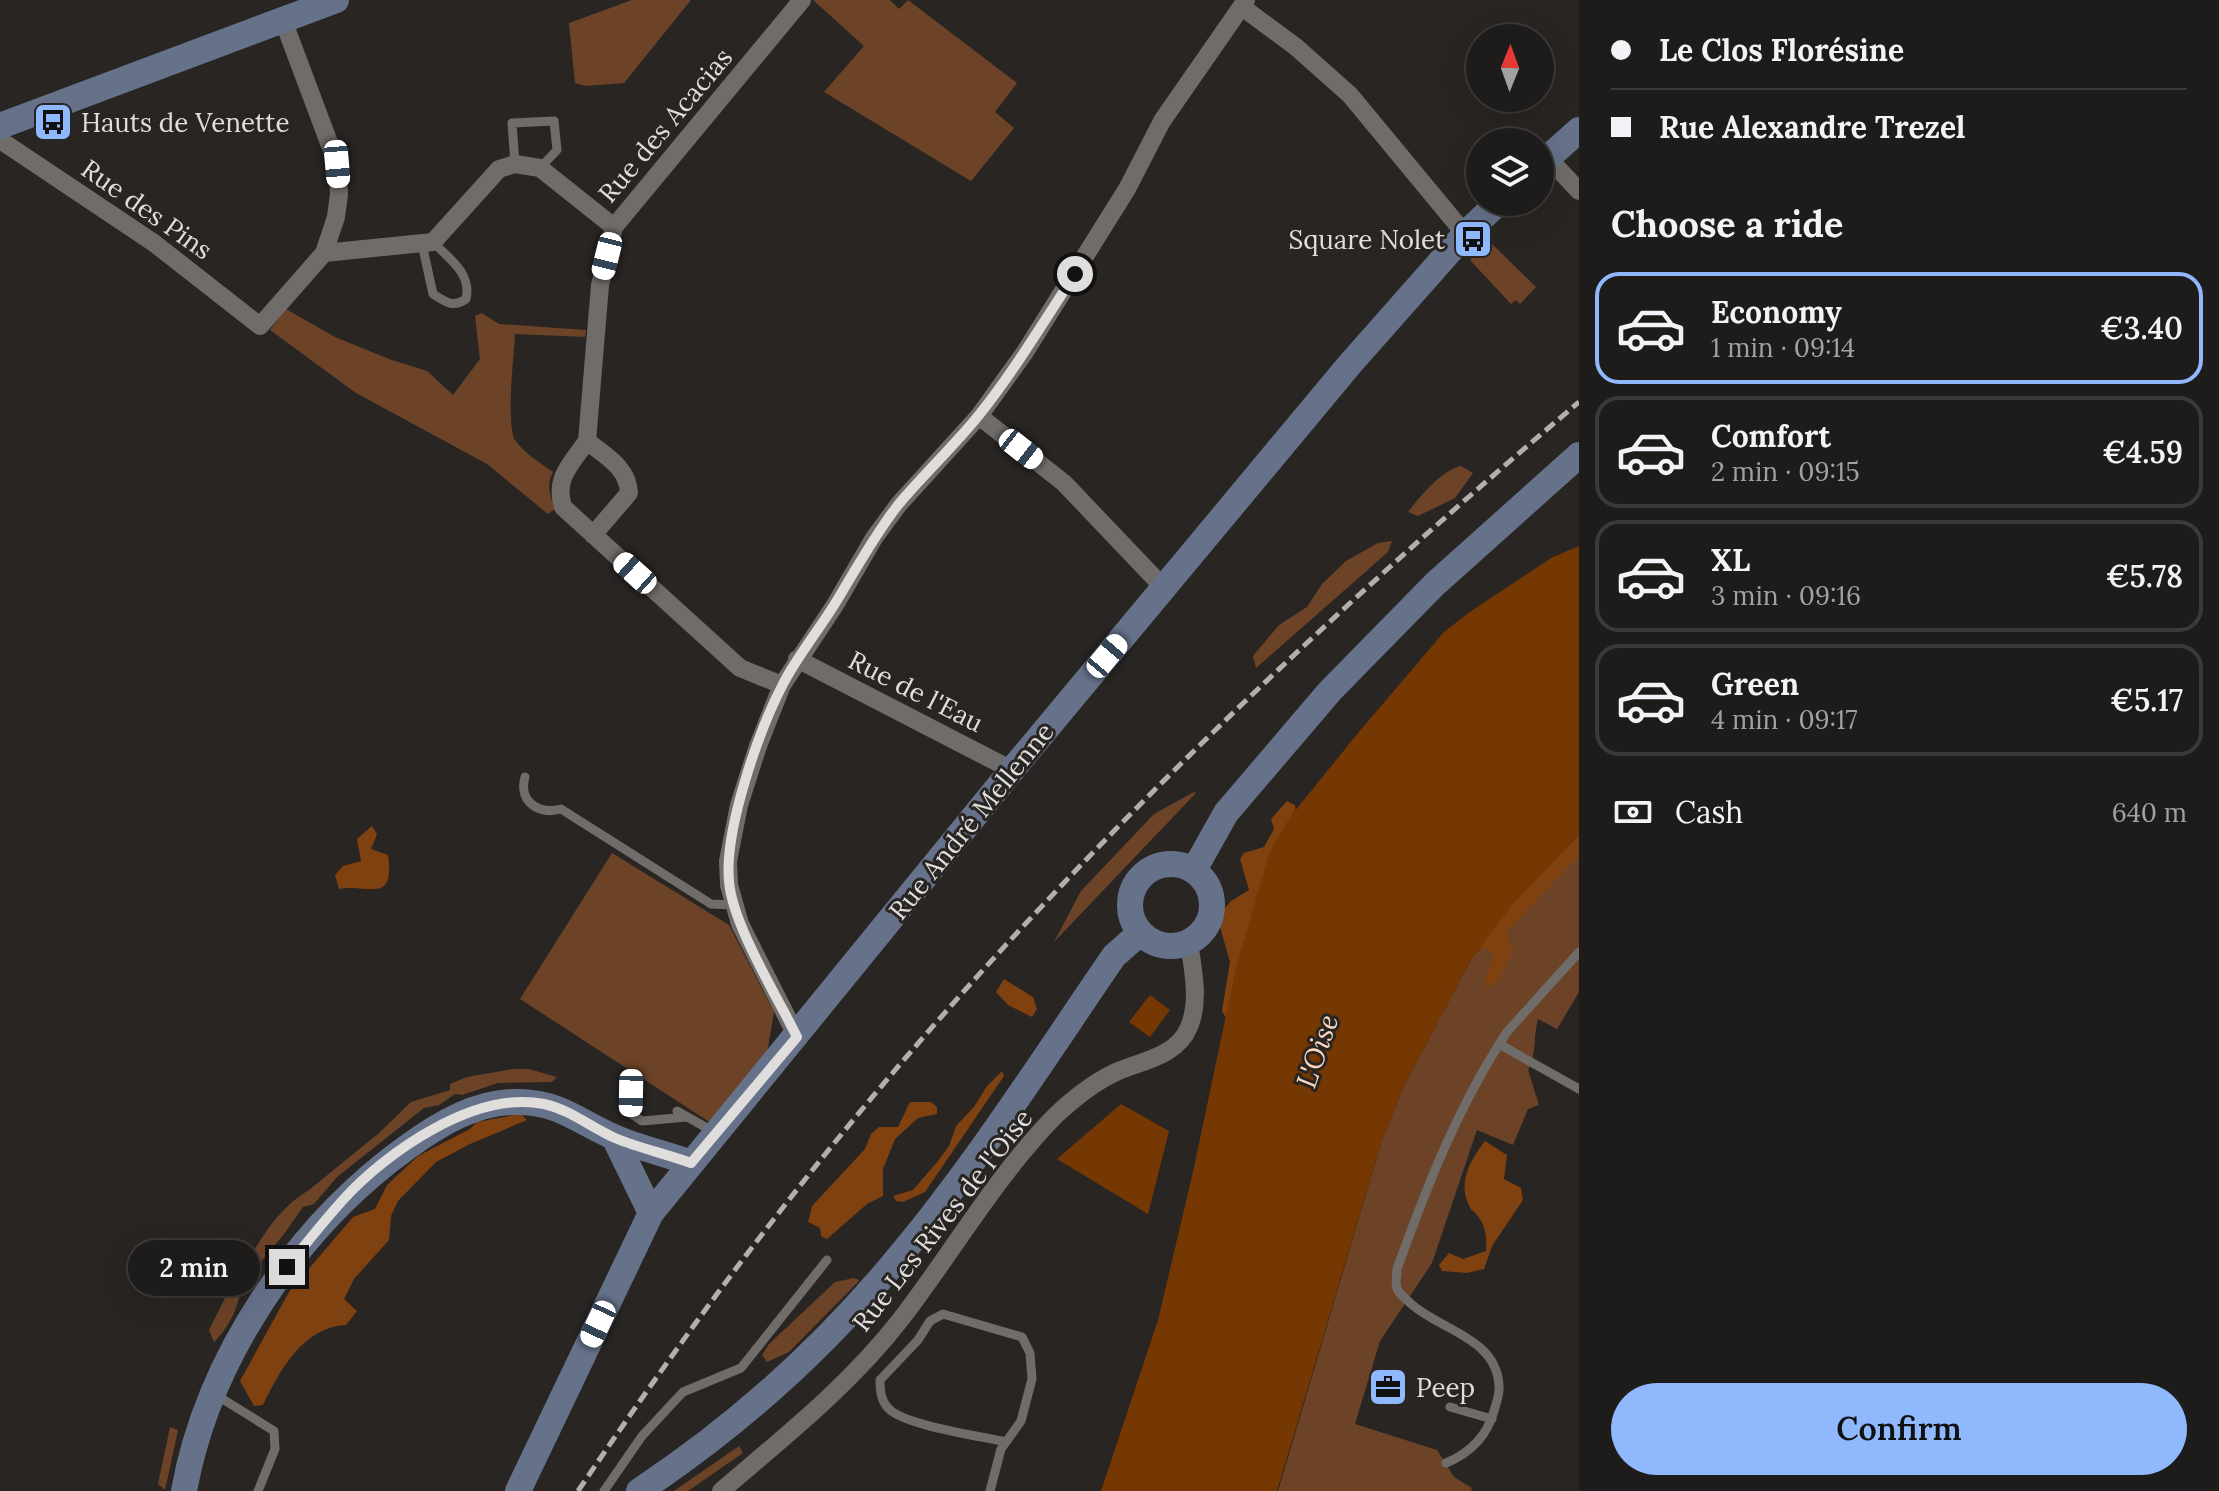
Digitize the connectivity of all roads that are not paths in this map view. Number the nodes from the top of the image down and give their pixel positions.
1 (336, 0) edge
2 (802, 0) edge
3 (1244, 4) edge
4 (283, 20) junction
5 (0, 126) edge
6 (1579, 130) edge
7 (0, 140) edge
8 (1554, 153) edge
9 (515, 164) junction
10 (540, 168) junction
11 (1554, 170) edge
12 (1579, 191) edge
13 (1484, 216) edge
14 (614, 227) junction
15 (1465, 234) junction
16 (427, 243) junction
17 (324, 253) junction
18 (979, 416) junction
19 (587, 441) junction
20 (1579, 455) edge
21 (593, 535) junction
22 (1164, 588) junction
23 (797, 659) junction
24 (782, 685) junction
25 (1012, 770) junction
26 (525, 777) dead end
27 (1194, 870) junction
28 (735, 905) junction
29 (1140, 933) junction
30 (1189, 943) junction
31 (1579, 952) edge
32 (797, 1037) junction
33 (1499, 1044) junction
34 (628, 1074) dead end
35 (1579, 1089) edge
36 (677, 1111) dead end
37 (687, 1117) junction
38 (717, 1133) junction
39 (614, 1137) junction
40 (691, 1163) junction
41 (651, 1213) junction
42 (827, 1260) dead end
43 (213, 1393) junction
44 (1450, 1407) dead end
45 (1492, 1419) junction
46 (1006, 1442) junction
47 (1446, 1463) dead end
48 (184, 1491) edge
49 (258, 1491) edge
50 (518, 1491) edge
51 (604, 1491) edge
52 (639, 1491) edge
53 (721, 1491) edge
54 (990, 1491) edge

1 - 4 street
2 - 14 street, Rue des Acacias
3 - 15 street
3 - 18 street
4 - 5 street
4 - 17 street
6 - 8 street
7 - 17 street, Rue des Pins
9 - 10 street
9 - 10 lane
9 - 16 street
10 - 14 street
11 - 12 street
13 - 15 street, Rue André Mellenne
14 - 19 street, Rue des Acacias
15 - 22 street, Rue André Mellenne
16 - 16 lane
16 - 17 street
18 - 22 street
18 - 23 street
19 - 21 street
19 - 21 street
20 - 27 street
21 - 24 street
22 - 25 street, Rue André Mellenne
23 - 24 street
23 - 25 street, Rue de l'Eau
24 - 28 street
25 - 32 street, Rue André Mellenne
26 - 28 lane
27 - 29 street
27 - 30 street
28 - 32 street
29 - 30 street
29 - 52 street
30 - 53 street, Rue Les Rives de l'Oise
31 - 33 lane
32 - 38 street, Rue André Mellenne
33 - 35 lane
33 - 45 lane
34 - 37 lane
36 - 37 lane
37 - 38 lane
38 - 40 street, Rue André Mellenne
39 - 40 street
39 - 41 street
39 - 43 street
40 - 41 street, Rue André Mellenne
41 - 50 street, Rue André Mellenne
42 - 51 lane
43 - 48 street
43 - 49 lane
44 - 45 lane
45 - 47 lane
46 - 46 lane
46 - 54 lane

